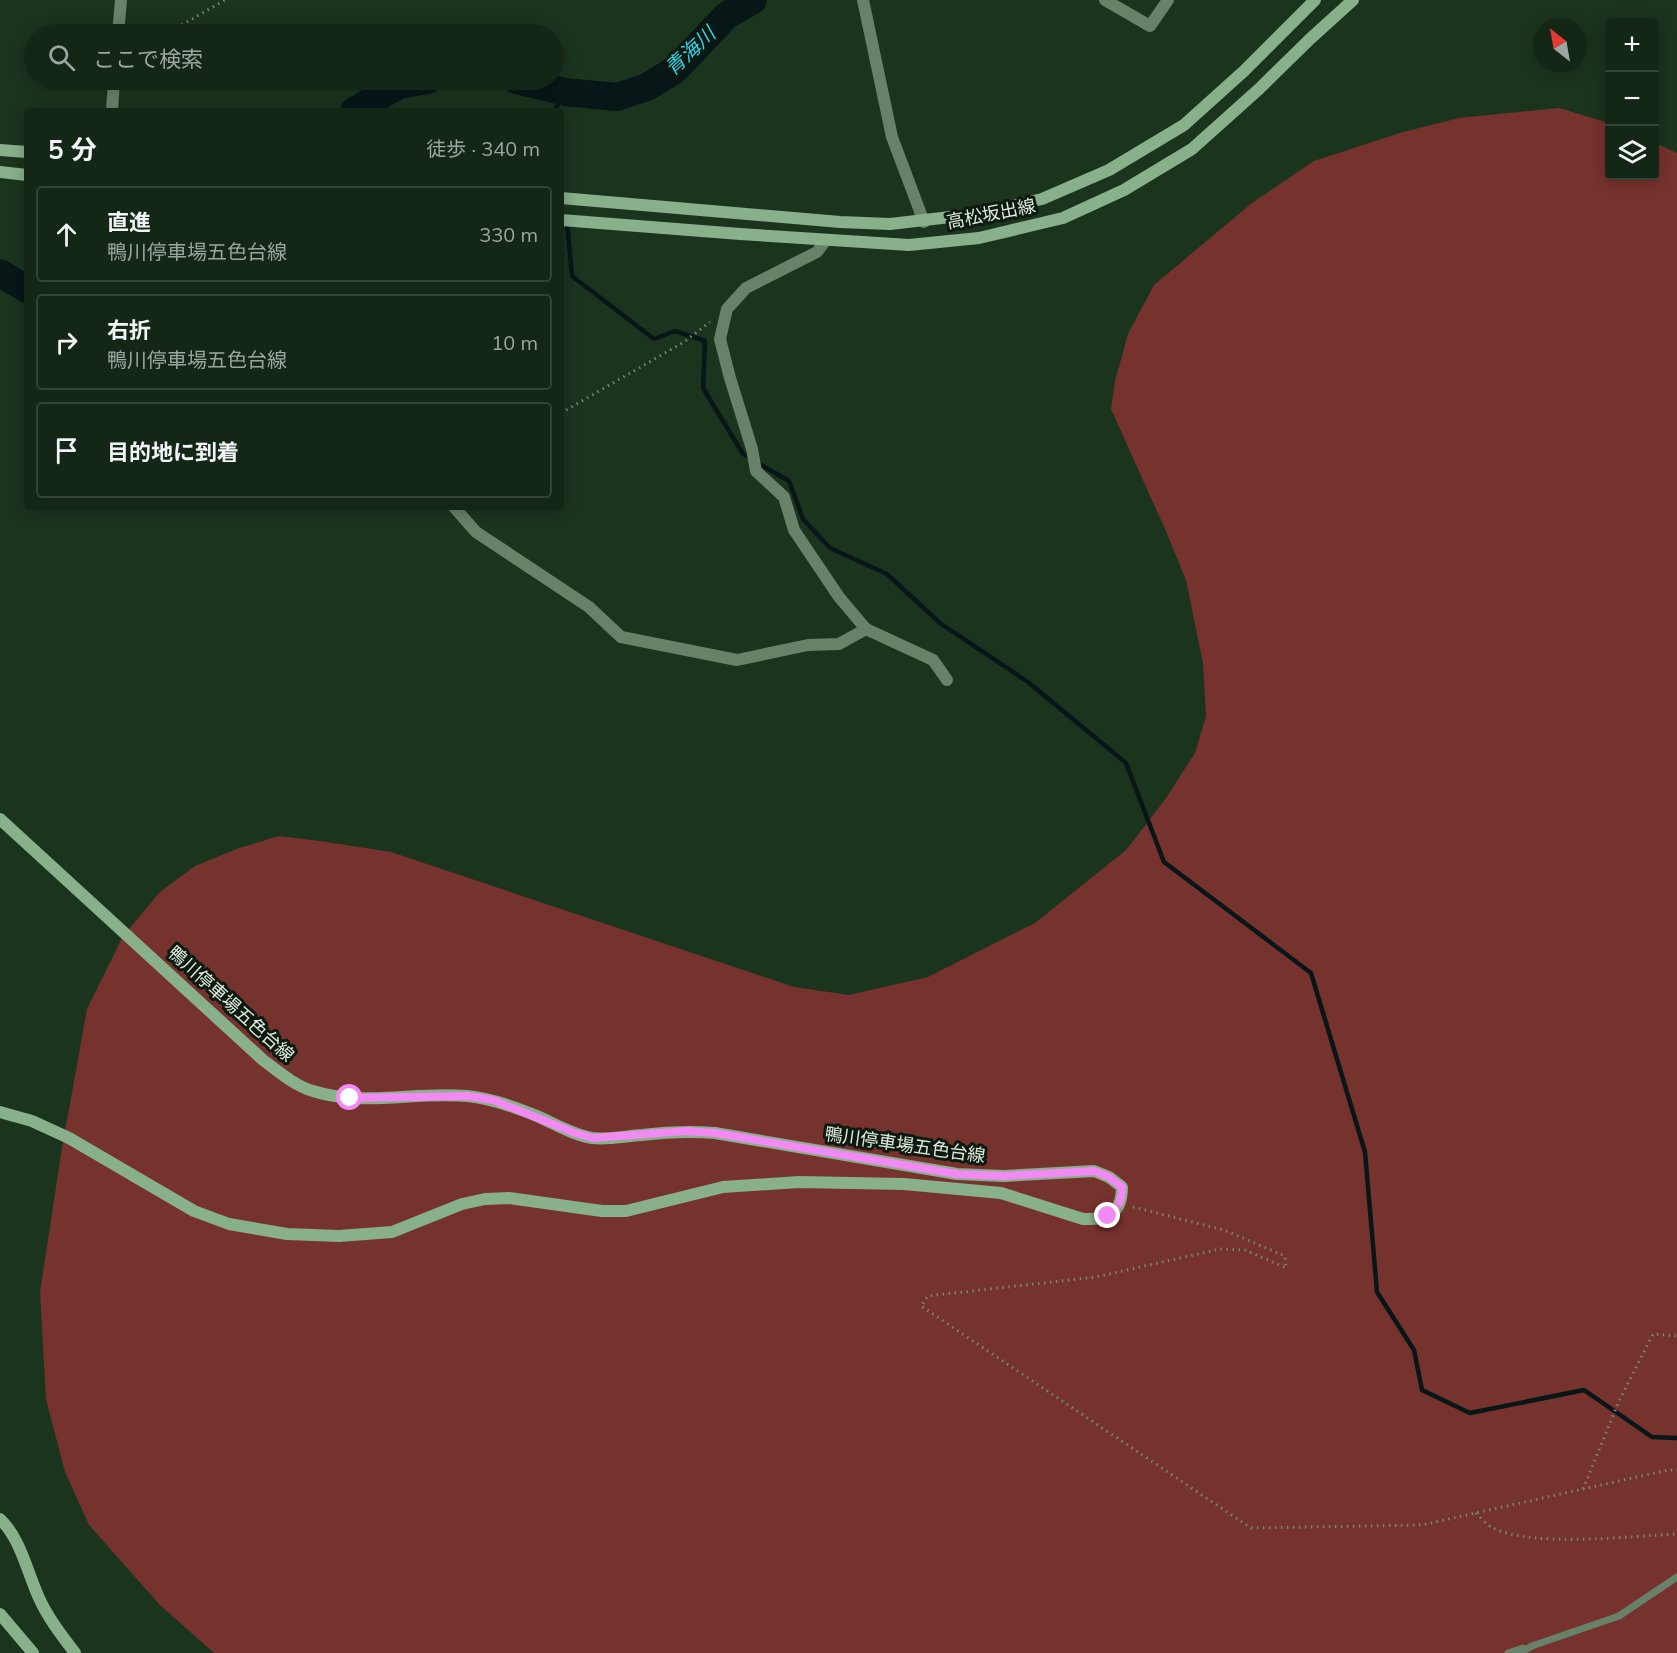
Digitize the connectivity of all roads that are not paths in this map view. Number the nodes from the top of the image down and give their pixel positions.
1 (121, 0) edge
2 (863, 0) edge
3 (1105, 0) edge
4 (1168, 0) edge
5 (1315, 0) edge
6 (1353, 0) edge
7 (119, 24) edge
8 (113, 90) edge
9 (112, 108) edge
10 (0, 150) edge
11 (24, 152) edge
12 (0, 172) edge
13 (24, 175) edge
14 (565, 198) edge
15 (564, 220) edge
16 (924, 222) junction
17 (826, 240) junction
18 (457, 510) edge
19 (866, 629) junction
20 (947, 680) dead end
21 (0, 819) edge
22 (0, 1112) edge
23 (0, 1519) edge
24 (1677, 1577) edge
25 (0, 1614) edge
26 (1532, 1646) junction
27 (33, 1653) edge
28 (75, 1653) edge
29 (1508, 1653) edge
30 (1520, 1653) edge

1 - 7 street
2 - 16 street
3 - 4 street
5 - 16 main road, 高松坂出線
6 - 17 main road, 高松坂出線
8 - 9 street
10 - 11 main road
12 - 13 main road
14 - 16 main road, 高松坂出線
15 - 17 main road, 高松坂出線
17 - 19 street
18 - 19 street
19 - 20 street
21 - 22 main road, 鴨川停車場五色台線
23 - 28 main road
24 - 26 lane
25 - 27 main road
26 - 29 lane
26 - 30 lane

